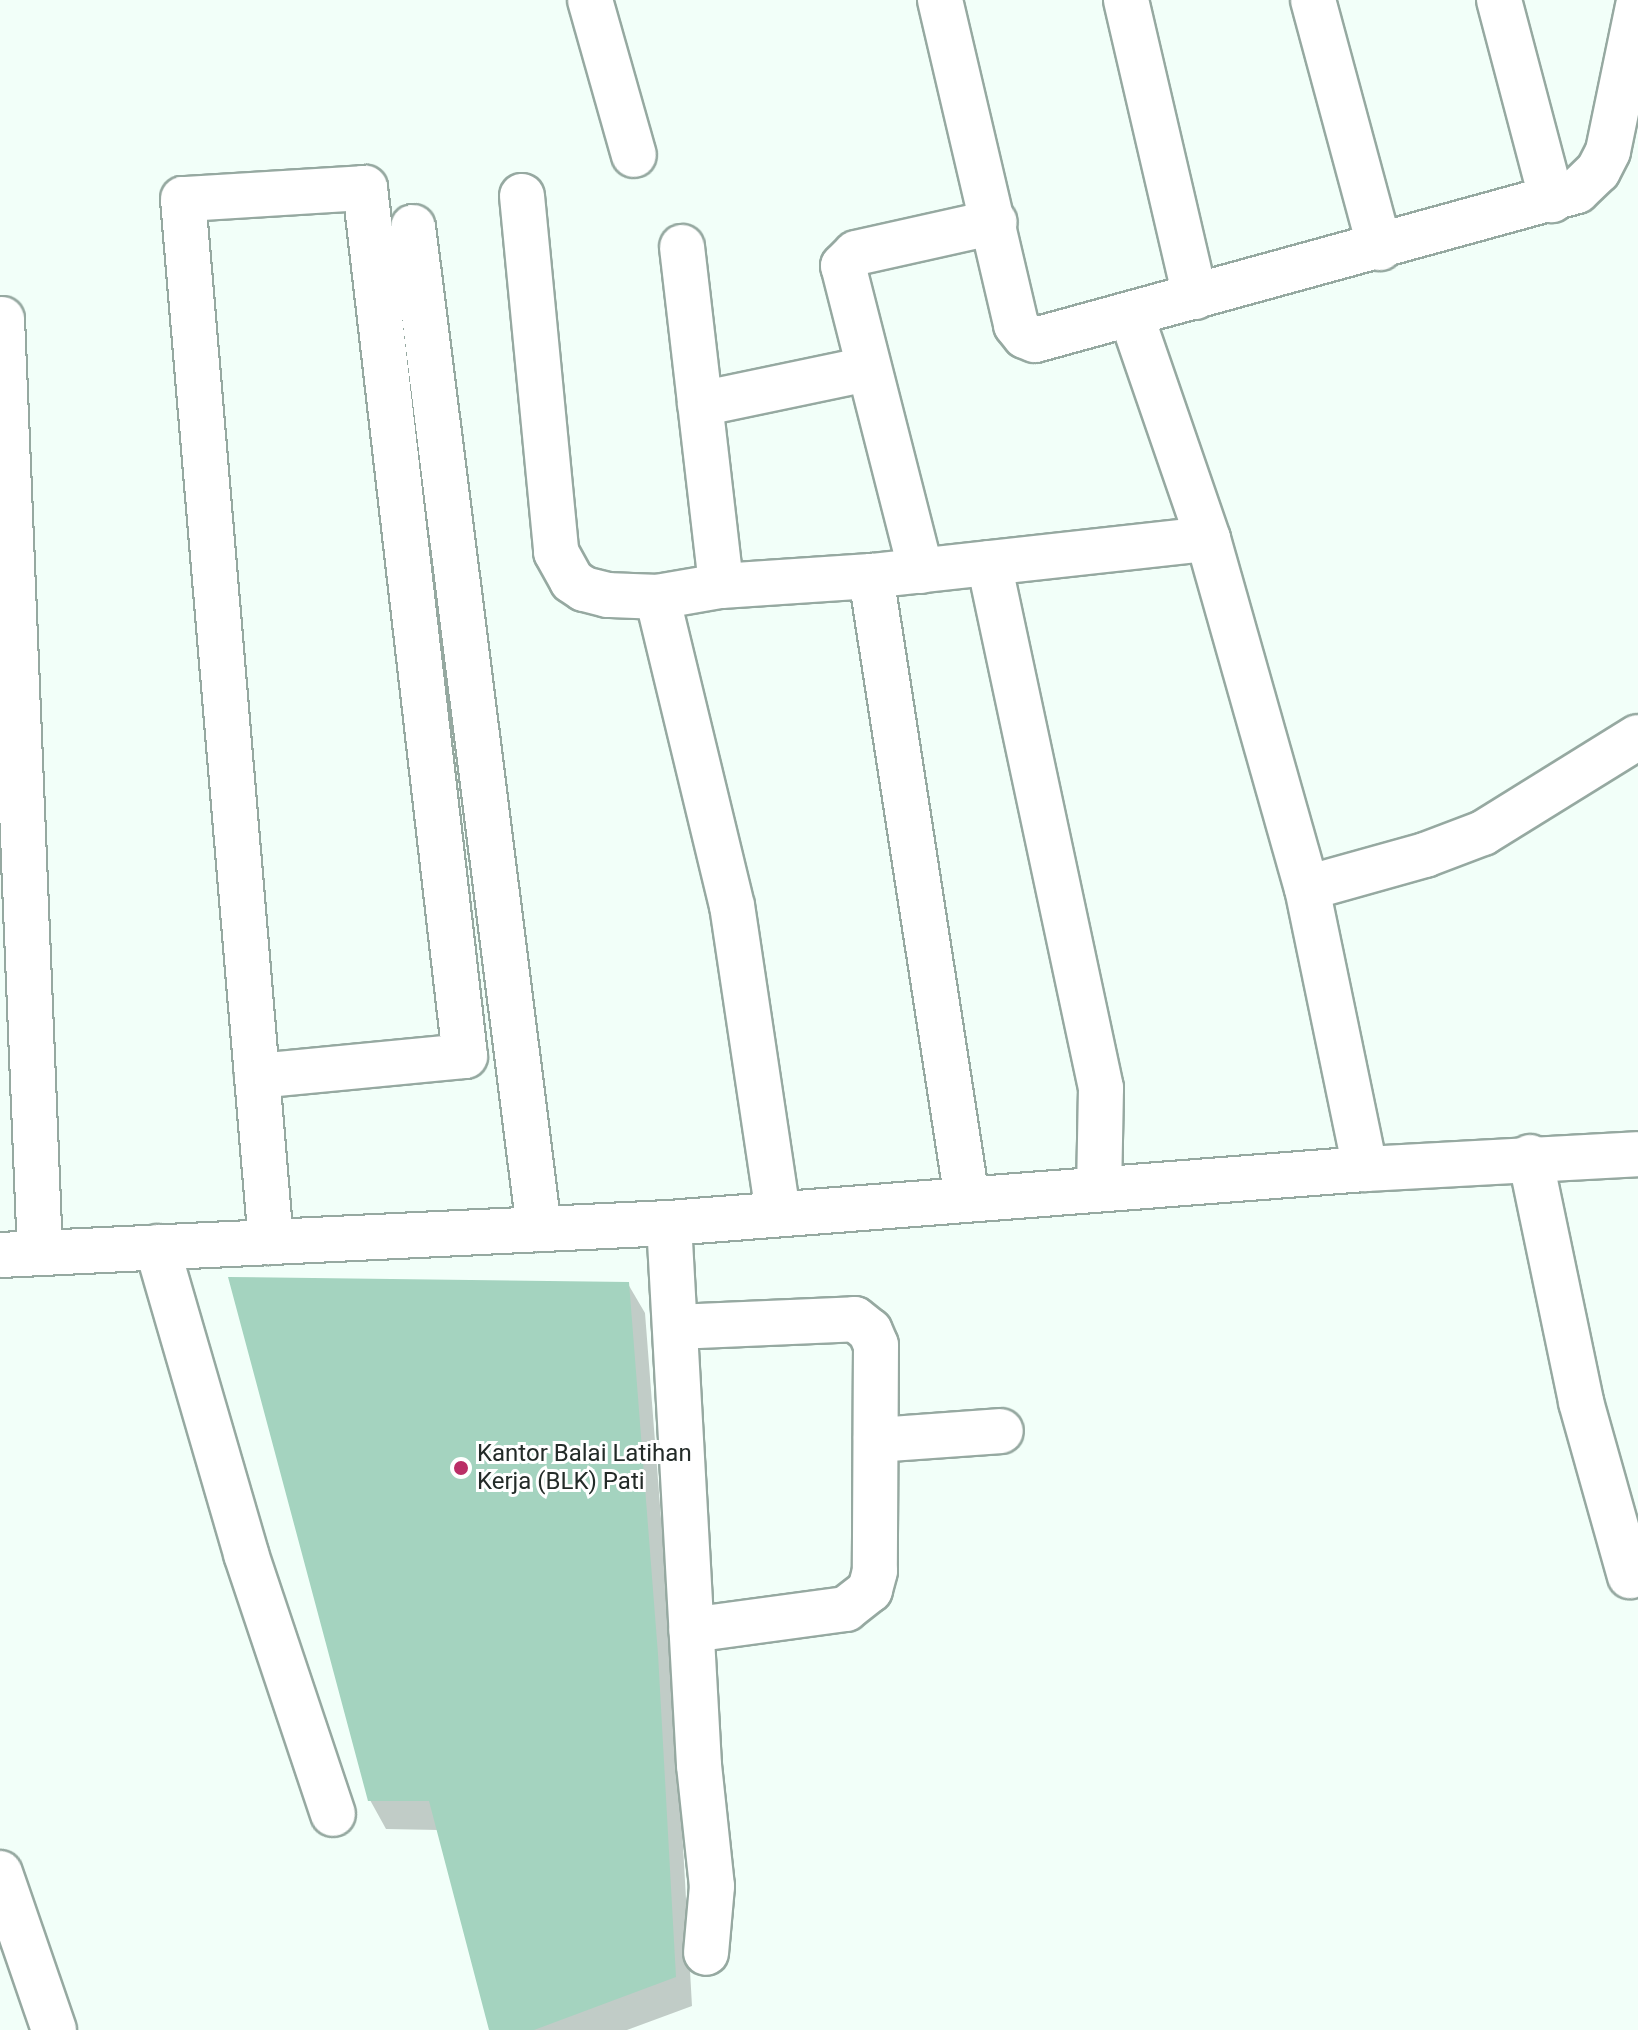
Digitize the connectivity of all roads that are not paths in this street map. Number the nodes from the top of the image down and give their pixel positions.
1 (590, 0) edge
2 (940, 0) edge
3 (1126, 0) edge
4 (1313, 0) edge
5 (1499, 0) edge
6 (1638, 6) edge
7 (1623, 145) edge
8 (634, 155) dead end
9 (522, 196) dead end
10 (1552, 200) junction
11 (995, 222) junction
12 (413, 227) dead end
13 (682, 247) dead end
14 (1380, 248) junction
15 (1195, 297) junction
16 (1131, 315) junction
17 (2, 319) edge
18 (868, 369) junction
19 (700, 404) junction
20 (1208, 539) junction
21 (989, 563) junction
22 (921, 571) junction
23 (871, 576) junction
24 (721, 586) junction
25 (657, 597) junction
26 (1638, 737) edge
27 (1307, 888) junction
28 (257, 1076) junction
29 (1638, 1154) edge
30 (1530, 1157) junction
31 (1365, 1169) junction
32 (1099, 1189) junction
33 (967, 1199) junction
34 (778, 1213) junction
35 (669, 1223) junction
36 (539, 1229) junction
37 (271, 1242) junction
38 (157, 1247) junction
39 (20, 1254) edge
40 (675, 1327) junction
41 (1001, 1431) dead end
42 (876, 1440) junction
43 (1630, 1576) dead end
44 (691, 1630) junction
45 (333, 1814) dead end
46 (0, 1873) edge
47 (706, 1953) dead end
48 (54, 2030) edge

1 - 8 street
2 - 11 street
3 - 15 street
4 - 14 street
5 - 10 street
6 - 7 street
7 - 10 street
9 - 25 street
10 - 14 street
11 - 16 street
11 - 18 street
12 - 36 street
13 - 19 street
14 - 15 street
15 - 16 street
16 - 20 street
17 - 39 street
18 - 19 street
18 - 22 street
19 - 24 street
20 - 21 street
20 - 27 street
21 - 22 street
21 - 32 street
22 - 23 street
23 - 24 street
23 - 33 street
24 - 25 street
25 - 34 street
26 - 27 street
27 - 31 street
28 - 28 street
28 - 37 street
29 - 30 street
30 - 31 street
30 - 43 street
31 - 32 street
32 - 33 street
33 - 34 street
34 - 35 street
35 - 36 street
35 - 40 street
36 - 37 street
37 - 38 street
38 - 39 street
38 - 45 street
40 - 42 street
40 - 44 street
41 - 42 street
42 - 44 street
44 - 47 street
46 - 48 street

